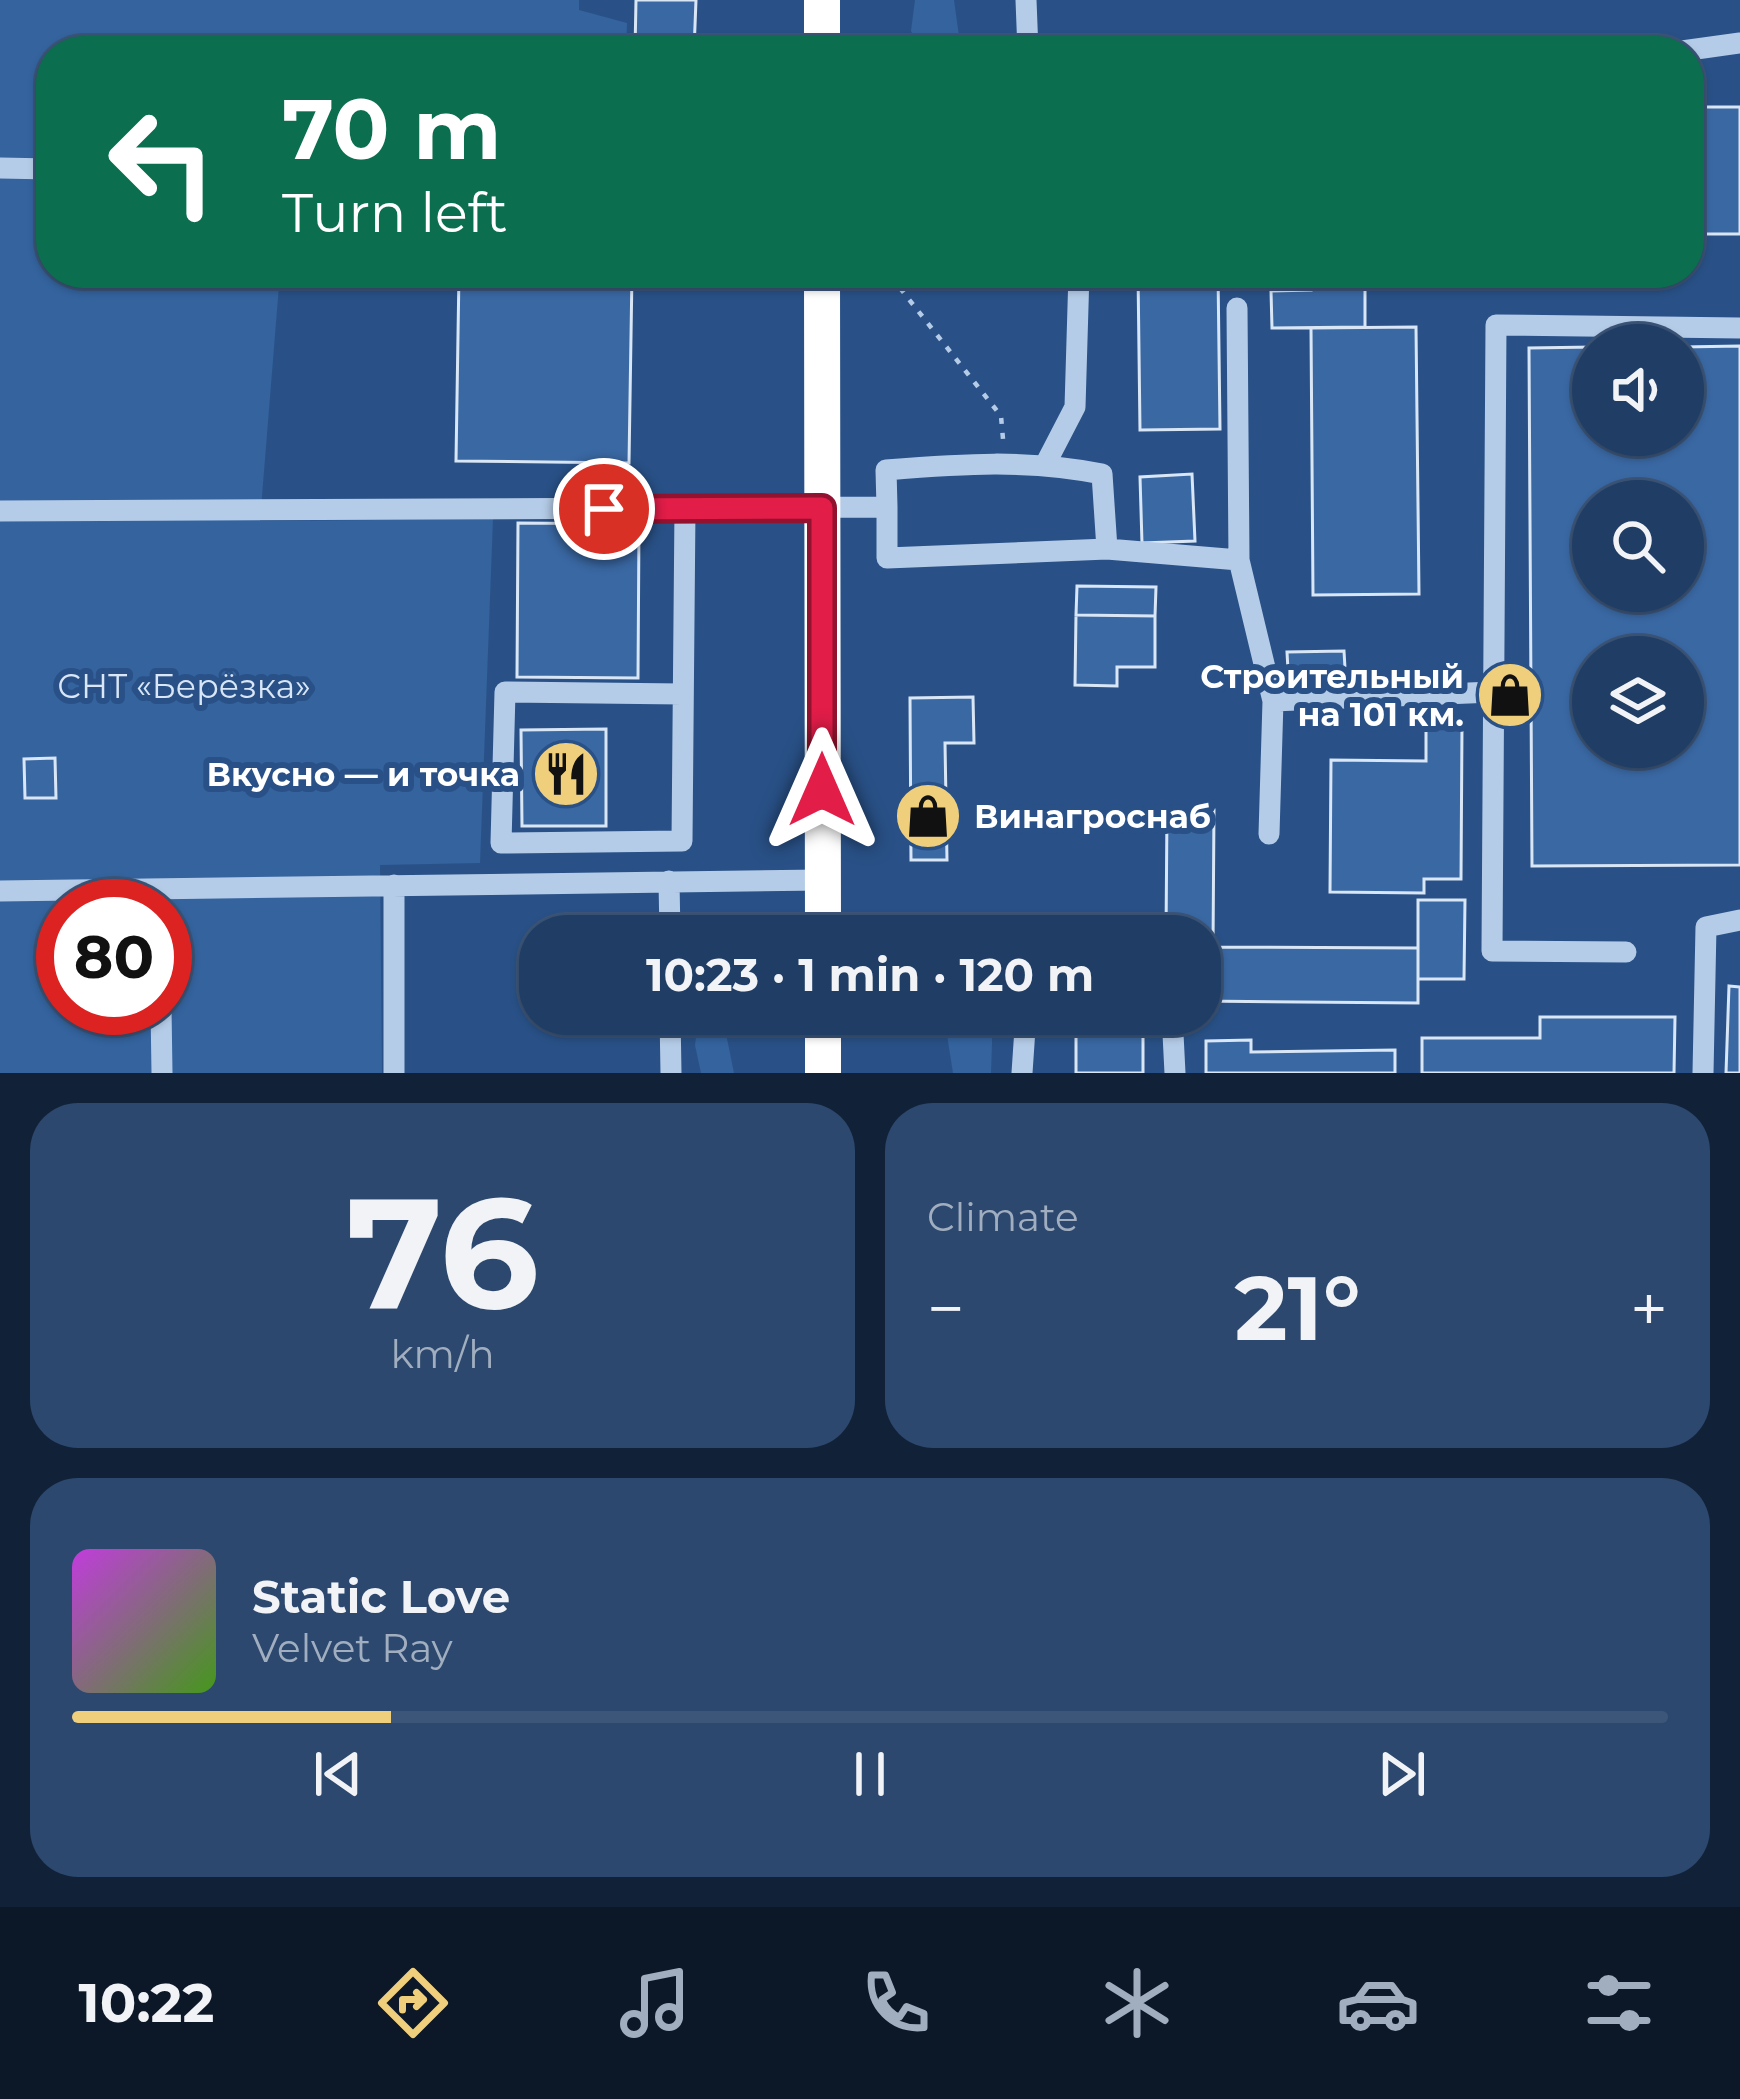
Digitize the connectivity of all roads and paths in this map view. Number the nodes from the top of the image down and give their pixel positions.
1 (822, 0) edge
2 (1026, 0) edge
3 (822, 36) edge
4 (1027, 36) edge
5 (1740, 43) edge
6 (1704, 48) edge
7 (0, 169) edge
8 (36, 169) edge
9 (822, 288) edge
10 (900, 288) edge
11 (1079, 288) edge
12 (1237, 308) dead end
13 (1740, 328) edge
14 (1004, 460) junction
15 (1046, 463) junction
16 (887, 507) junction
17 (685, 508) junction
18 (822, 508) junction
19 (0, 511) edge
20 (1107, 549) junction
21 (1239, 560) junction
22 (1493, 692) junction
23 (682, 694) junction
24 (1273, 701) junction
25 (1269, 834) dead end
26 (822, 880) junction
27 (669, 881) junction
28 (394, 885) junction
29 (0, 891) edge
30 (36, 892) edge
31 (192, 895) edge
32 (670, 915) edge
33 (823, 915) edge
34 (1740, 920) edge
35 (1625, 952) dead end
36 (161, 1035) edge
37 (670, 1035) edge
38 (823, 1035) edge
39 (1025, 1035) edge
40 (1173, 1035) edge
41 (162, 1073) edge
42 (394, 1073) edge
43 (671, 1073) edge
44 (823, 1073) edge
45 (1022, 1073) edge
46 (1175, 1073) edge
47 (1702, 1073) edge

1 - 3 highway
2 - 4 street
5 - 6 street
7 - 8 street
9 - 18 highway
10 - 14 path
11 - 15 street
12 - 21 street
13 - 22 street
14 - 15 street
14 - 16 street
15 - 20 street
16 - 18 street
16 - 20 street
17 - 18 street
17 - 19 street
17 - 23 street
18 - 26 highway
20 - 21 street
21 - 24 street
22 - 24 street
22 - 35 street
23 - 23 street
24 - 25 street
26 - 27 street
26 - 33 highway
27 - 28 street
27 - 32 street
28 - 31 street
28 - 42 street
29 - 30 street
34 - 47 street
36 - 41 street
37 - 43 street
38 - 44 highway
39 - 45 street
40 - 46 street

